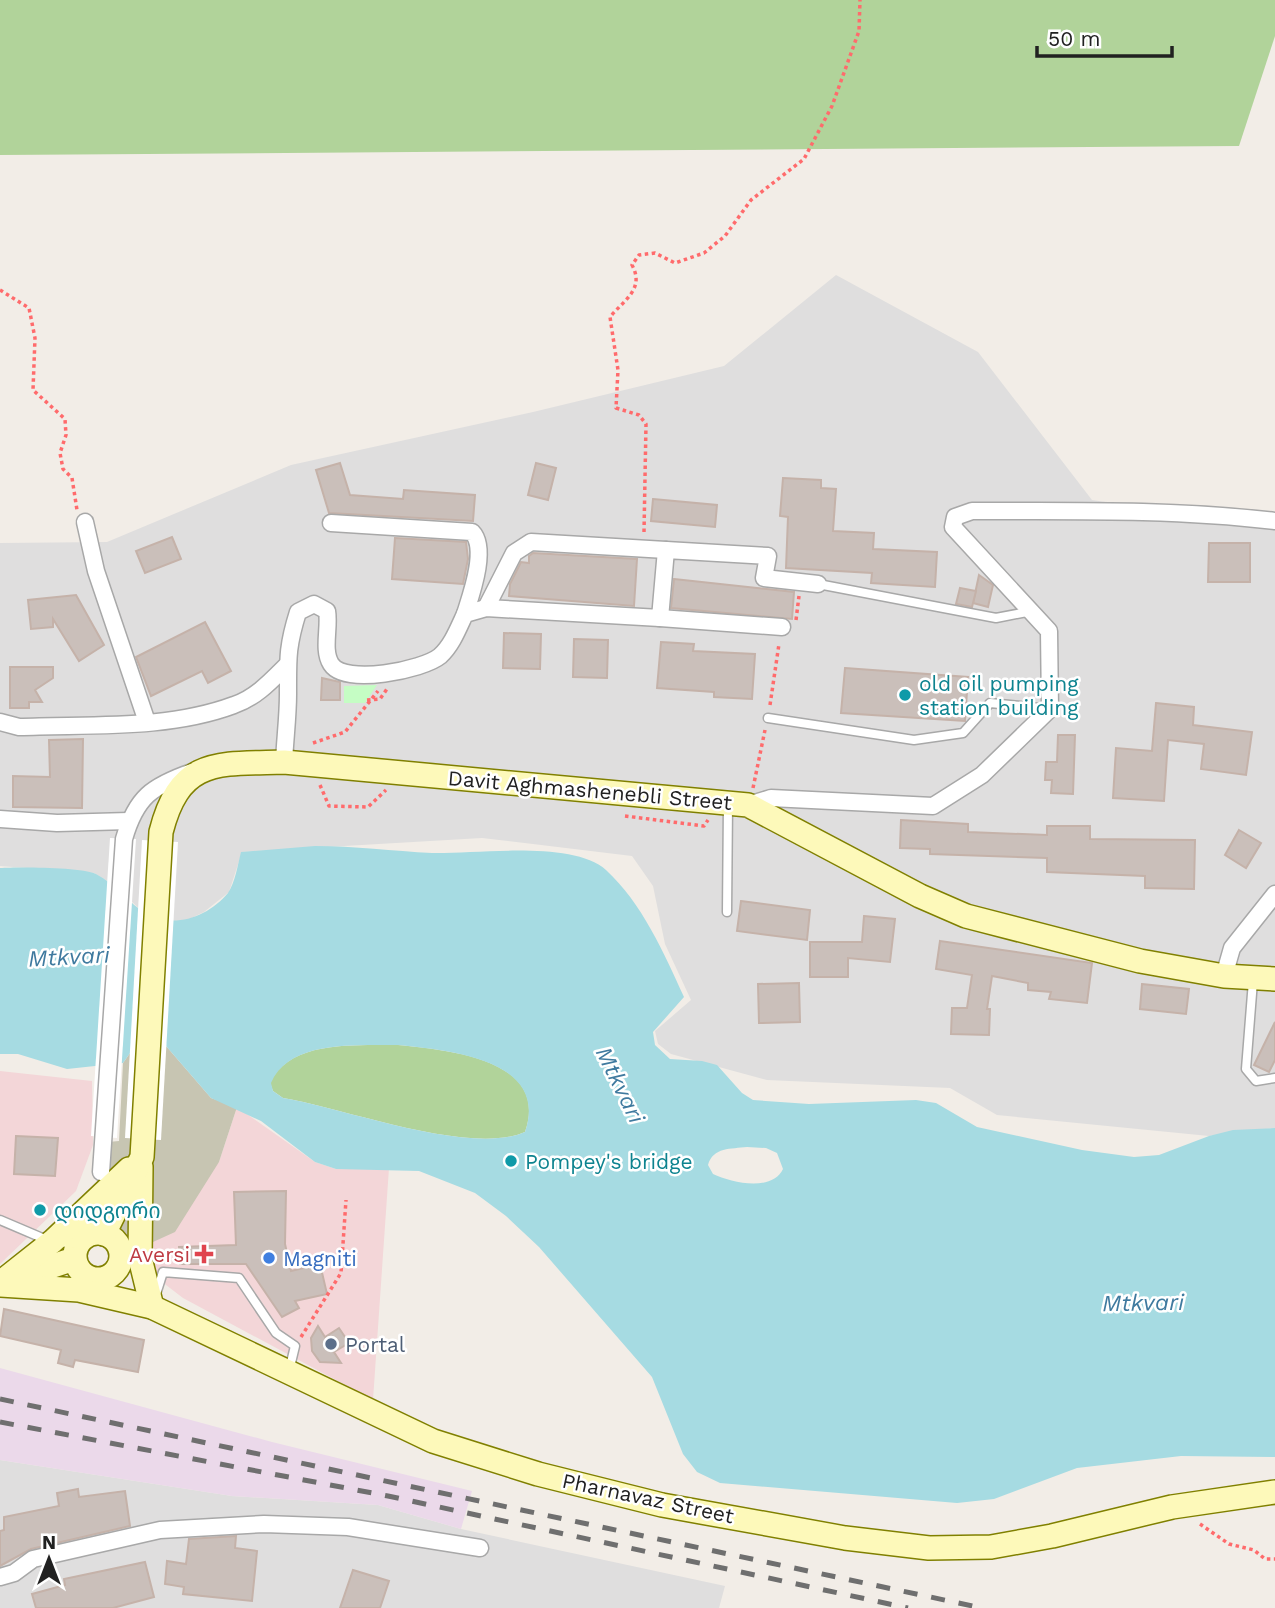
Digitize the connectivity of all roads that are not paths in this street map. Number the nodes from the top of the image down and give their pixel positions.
1 (1275, 521) edge
2 (331, 523) dead end
3 (86, 527) road end
4 (666, 550) junction
5 (818, 584) joint
6 (485, 608) junction
7 (1032, 611) junction
8 (464, 614) junction
9 (660, 618) junction
10 (782, 627) road end
11 (286, 666) junction
12 (1050, 709) junction
13 (768, 718) road end
14 (0, 722) edge
15 (147, 722) junction
16 (284, 758) junction
17 (207, 766) junction
18 (743, 799) junction
19 (0, 819) edge
20 (130, 821) junction
21 (1275, 894) edge
22 (727, 912) dead end
23 (1224, 976) junction
24 (1263, 979) edge
25 (1275, 1078) edge
26 (142, 1148) junction
27 (101, 1172) dead end
28 (0, 1220) edge
29 (104, 1234) junction
30 (52, 1241) junction
31 (76, 1252) junction
32 (118, 1268) junction
33 (0, 1284) edge
34 (152, 1307) junction
35 (288, 1374) junction
36 (1275, 1492) edge
37 (480, 1548) dead end
38 (0, 1577) edge

1 - 7 street
2 - 8 street
3 - 15 street
4 - 5 street
4 - 6 street
4 - 9 street
5 - 7 lane
6 - 8 street
6 - 9 street
7 - 12 street
8 - 11 street
9 - 10 street
11 - 15 street
11 - 16 street
12 - 13 lane
12 - 18 street
14 - 15 street
16 - 17 main road, Davit Aghmashenebli Street
16 - 18 main road, Davit Aghmashenebli Street
17 - 20 street, Davit Aghmashenebli Street
17 - 26 main road
18 - 22 lane
18 - 23 main road, Davit Aghmashenebli Street
19 - 20 street
20 - 27 street, Davit Aghmashenebli Street
21 - 23 street
23 - 24 main road, Davit Aghmashenebli Street
24 - 25 lane
26 - 29 main road
26 - 30 main road
26 - 34 main road
28 - 30 lane
29 - 31 main road
29 - 32 main road
30 - 31 lane
30 - 33 main road
31 - 32 main road
31 - 33 main road
32 - 34 main road
33 - 34 main road
34 - 35 main road, Pharnavaz Street
34 - 35 lane
35 - 36 main road, Pharnavaz Street
37 - 38 street

